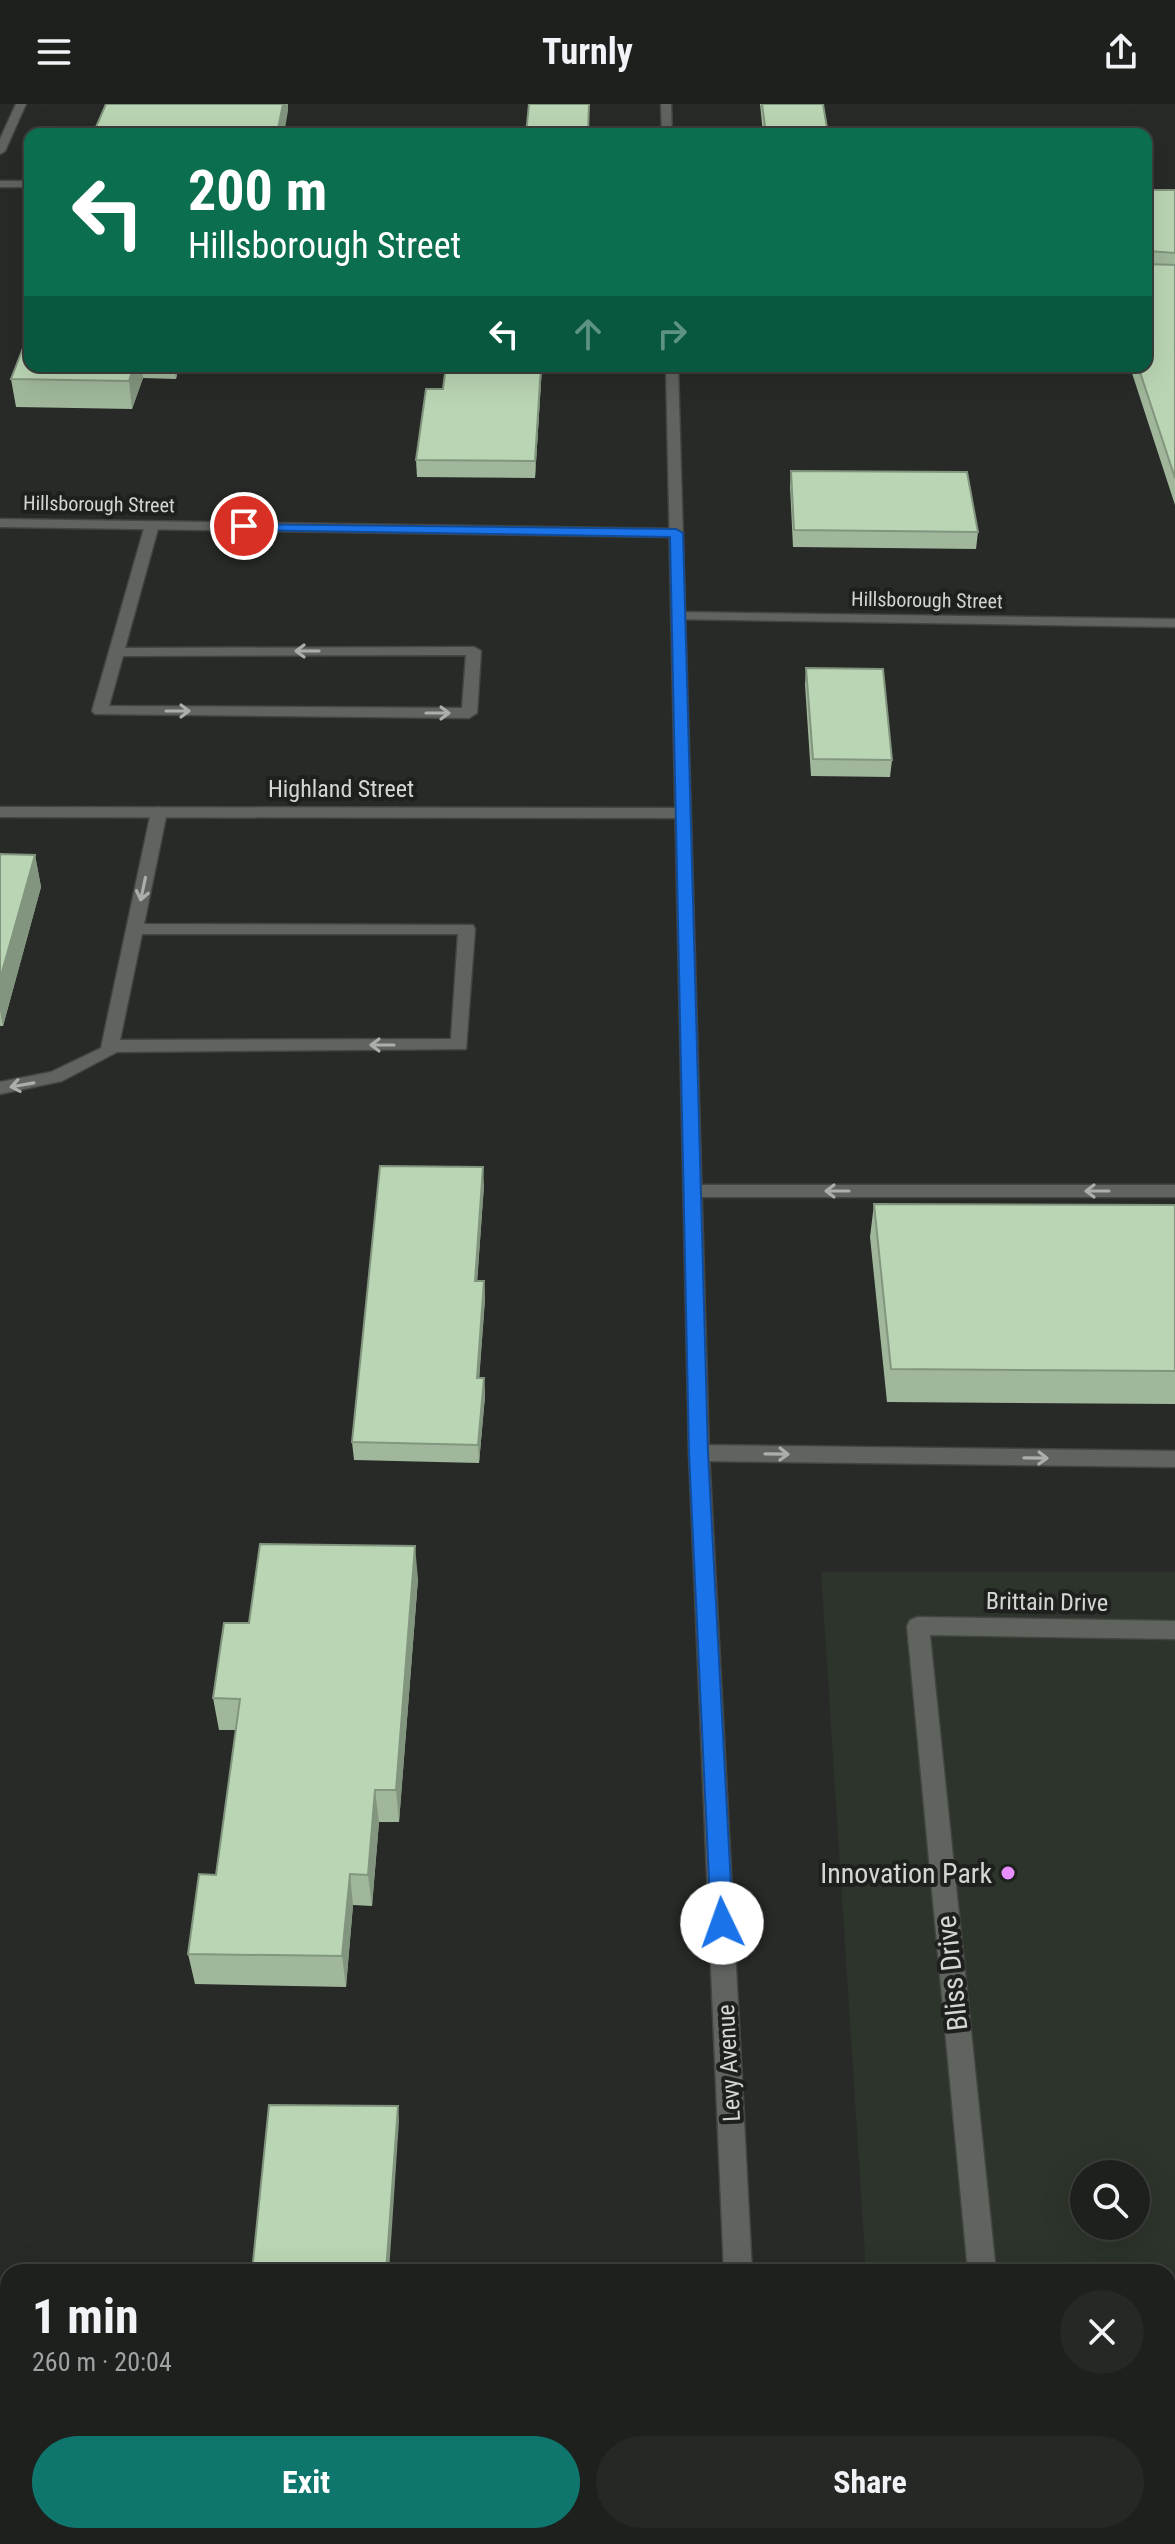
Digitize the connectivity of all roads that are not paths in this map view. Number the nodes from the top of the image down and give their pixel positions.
1 (21, 104) edge
2 (666, 104) edge
3 (667, 128) edge
4 (0, 151) edge
5 (0, 184) edge
6 (24, 184) edge
7 (672, 372) edge
8 (0, 523) edge
9 (152, 525) junction
10 (676, 533) junction
11 (678, 616) junction
12 (1175, 623) edge
13 (116, 652) junction
14 (0, 812) edge
15 (159, 812) junction
16 (681, 813) junction
17 (135, 929) junction
18 (110, 1046) junction
19 (0, 1088) edge
20 (692, 1191) junction
21 (1175, 1191) edge
22 (699, 1453) junction
23 (1175, 1459) edge
24 (918, 1626) joint
25 (1175, 1630) edge
26 (738, 2264) edge
27 (981, 2264) edge

1 - 4 street
2 - 3 street
5 - 6 street
7 - 10 street, Levy Avenue
8 - 9 street, Hillsborough Street
9 - 10 street, Hillsborough Street
9 - 13 street
10 - 11 street, Levy Avenue
11 - 12 street, Hillsborough Street
11 - 16 street, Levy Avenue
13 -> 13 street
14 - 15 street, Highland Street
15 - 16 street, Highland Street
15 -> 17 street
16 - 20 street, Levy Avenue
17 - 18 street
17 -> 18 street
18 -> 19 street
21 -> 20 street
20 - 22 street, Levy Avenue
22 -> 23 street
22 - 26 street, Levy Avenue
24 - 25 street, Brittain Drive
24 - 27 street, Bliss Drive

